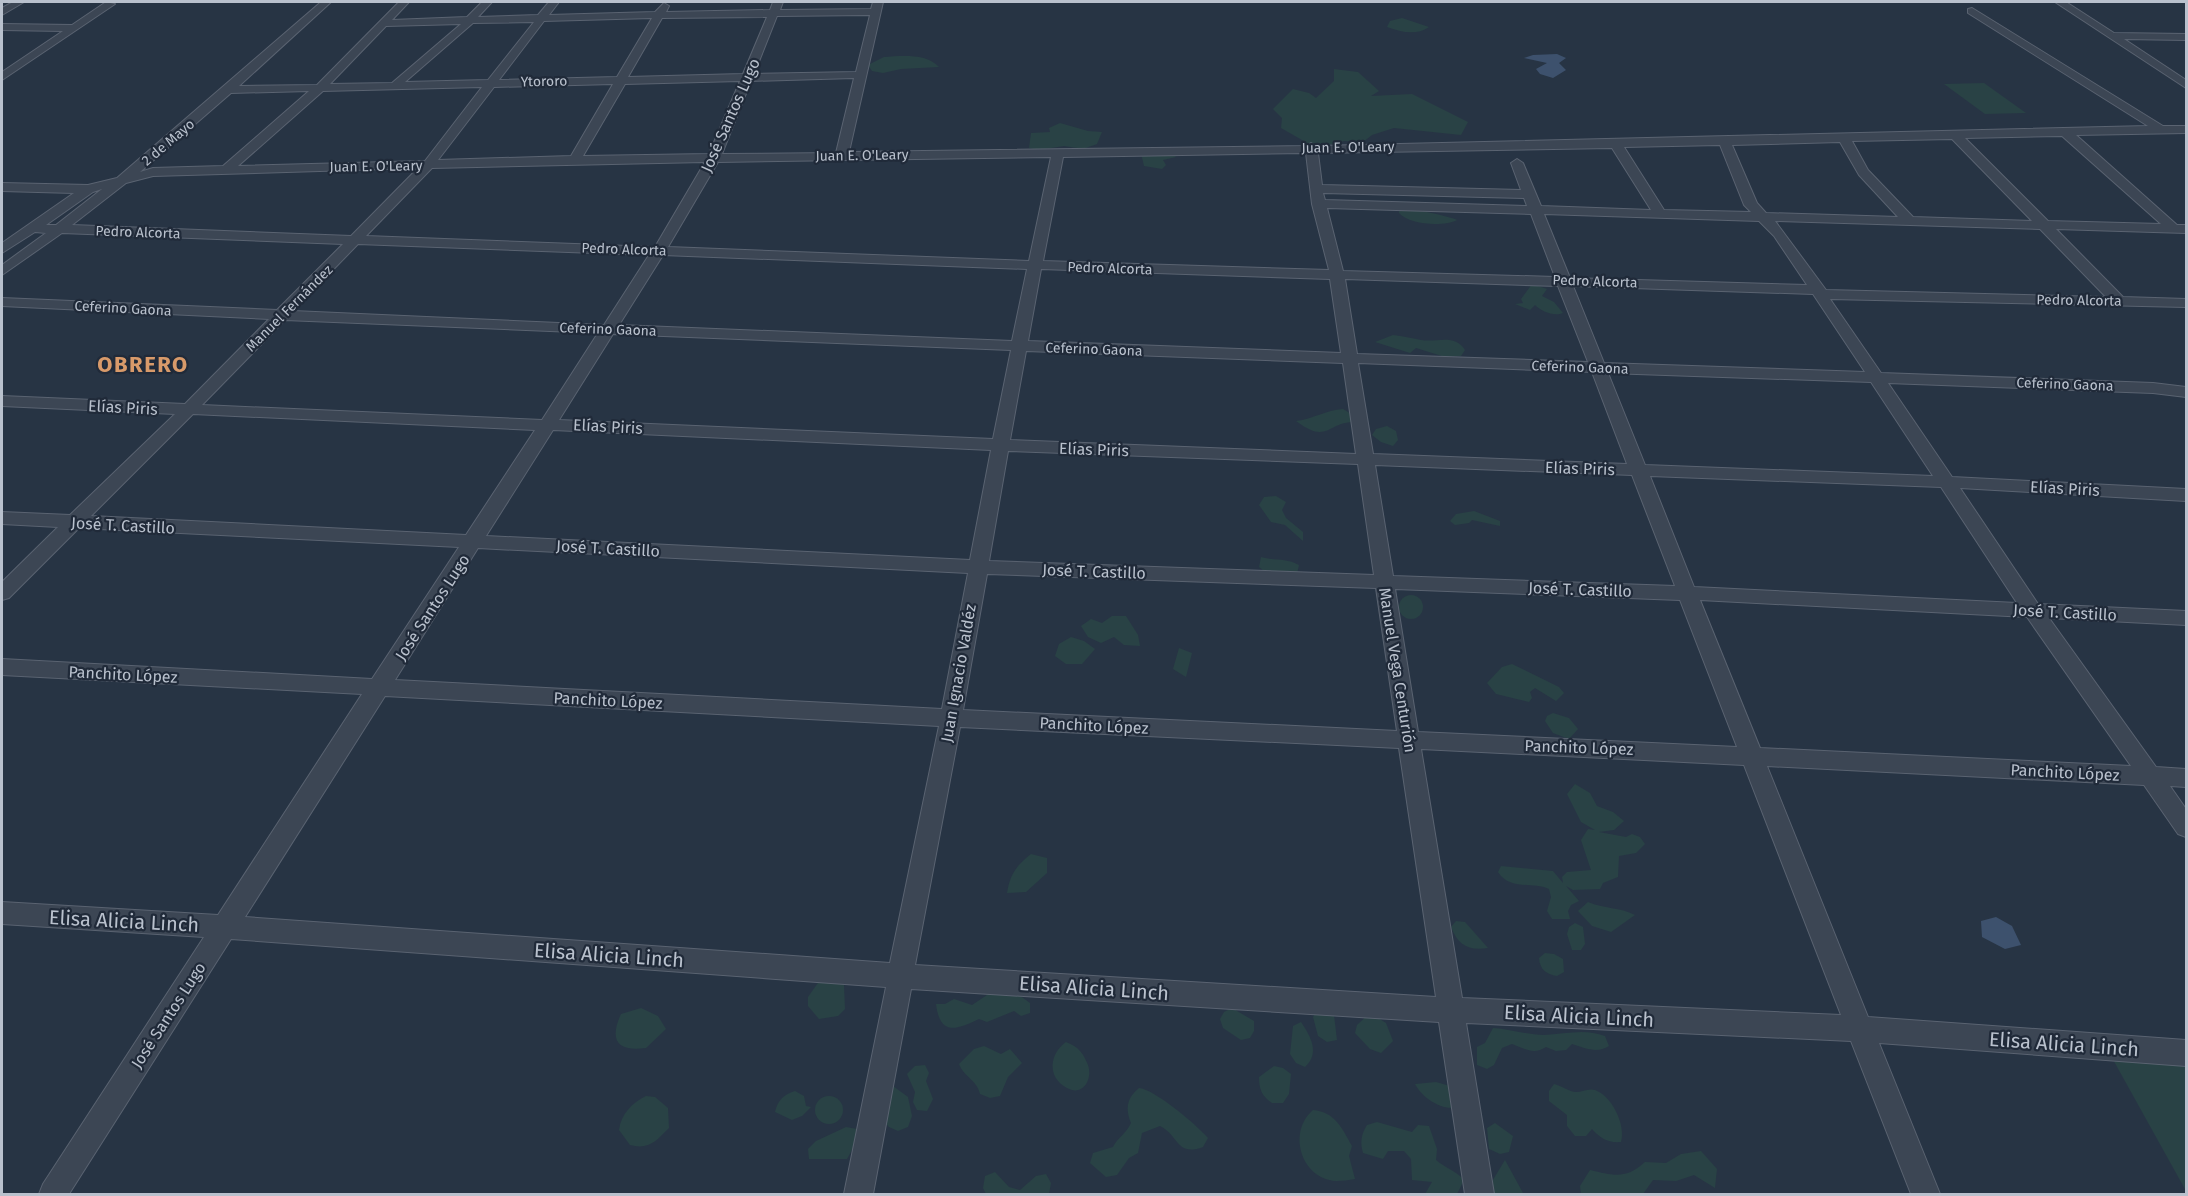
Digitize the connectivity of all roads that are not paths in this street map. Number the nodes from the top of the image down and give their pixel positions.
1 (19, 2) edge
2 (326, 2) edge
3 (404, 2) edge
4 (488, 2) edge
5 (554, 2) edge
6 (667, 2) edge
7 (2060, 2) edge
8 (110, 4) dead end
9 (776, 7) edge
10 (876, 7) edge
11 (1972, 11) dead end
12 (2, 12) edge
13 (659, 15) junction
14 (542, 18) junction
15 (468, 21) junction
16 (382, 23) junction
17 (2, 27) edge
18 (75, 28) junction
19 (2112, 36) junction
20 (2187, 37) edge
21 (860, 75) junction
22 (2171, 75) junction
23 (2187, 75) edge
24 (2, 77) edge
25 (748, 77) junction
26 (623, 80) junction
27 (493, 82) junction
28 (397, 84) junction
29 (2187, 85) edge
30 (321, 87) junction
31 (229, 90) junction
32 (2160, 129) junction
33 (2187, 129) edge
34 (2065, 132) junction
35 (1955, 135) junction
36 (1844, 138) junction
37 (1724, 141) junction
38 (1616, 144) junction
39 (1311, 147) junction
40 (1058, 152) junction
41 (842, 155) junction
42 (714, 158) junction
43 (575, 160) junction
44 (1517, 163) dead end
45 (428, 165) junction
46 (226, 170) junction
47 (128, 176) junction
48 (2, 187) edge
49 (88, 189) junction
50 (1318, 197) junction
51 (1533, 202) junction
52 (1660, 214) junction
53 (1762, 218) junction
54 (1910, 222) junction
55 (2043, 226) junction
56 (30, 228) junction
57 (2180, 228) edge
58 (61, 229) junction
59 (358, 238) junction
60 (2, 249) edge
61 (659, 251) junction
62 (1036, 265) junction
63 (2, 272) edge
64 (1337, 275) junction
65 (1563, 280) junction
66 (1818, 290) junction
67 (2119, 301) junction
68 (2, 302) edge
69 (2187, 303) edge
70 (282, 316) junction
71 (609, 330) junction
72 (1018, 346) junction
73 (1350, 360) junction
74 (1598, 368) junction
75 (1877, 377) junction
76 (2187, 387) edge
77 (2153, 388) junction
78 (2187, 392) edge
79 (2, 401) edge
80 (188, 410) junction
81 (547, 423) junction
82 (1000, 445) junction
83 (1365, 460) junction
84 (1638, 470) junction
85 (1945, 482) junction
86 (2187, 495) edge
87 (2, 518) edge
88 (71, 522) junction
89 (475, 542) junction
90 (978, 567) junction
91 (1384, 583) junction
92 (2, 593) edge
93 (1687, 593) junction
94 (2033, 611) junction
95 (2187, 618) edge
96 (2, 667) edge
97 (378, 688) junction
98 (951, 718) junction
99 (1408, 740) junction
100 (1751, 755) junction
101 (2151, 776) junction
102 (2187, 778) edge
103 (2187, 827) edge
104 (2, 913) edge
105 (224, 927) junction
106 (900, 976) junction
107 (1453, 1010) junction
108 (1860, 1029) junction
109 (2187, 1053) edge
110 (53, 1194) edge
111 (858, 1194) edge
112 (1479, 1194) edge
113 (1925, 1194) edge

1 - 12 street
2 - 31 street, 2 de Mayo
3 - 16 street
4 - 15 street
5 - 14 street, Manuel Fernández
6 - 13 street
7 - 19 street
8 - 18 street
9 - 10 street
9 - 13 street
9 - 25 street, José Santos Lugo
10 - 21 street
11 - 32 street
13 - 14 street
13 - 26 street
14 - 15 street
14 - 27 street, Manuel Fernández
15 - 16 street
15 - 28 street
16 - 30 street
17 - 18 street
18 - 24 street
19 - 20 street
19 - 22 street
21 - 25 street, Ytororo
21 - 41 street
22 - 23 street
22 - 29 street
25 - 26 street, Ytororo
25 - 42 street, José Santos Lugo
26 - 27 street, Ytororo
26 - 43 street
27 - 28 street, Ytororo
27 - 45 street, Manuel Fernández
28 - 30 street, Ytororo
30 - 31 street, Ytororo
30 - 46 street
31 - 47 street, 2 de Mayo
32 - 33 street, Juan E. O'Leary
32 - 34 street, Juan E. O'Leary
34 - 35 street, Juan E. O'Leary
34 - 57 street
35 - 36 street, Juan E. O'Leary
35 - 55 street
36 - 37 street, Juan E. O'Leary
36 - 54 street
37 - 38 street, Juan E. O'Leary
37 - 53 street
38 - 39 street, Juan E. O'Leary
38 - 52 street
39 - 40 street, Juan E. O'Leary
39 - 50 street, Manuel Vega Centurión
40 - 41 street, Juan E. O'Leary
40 - 62 street, Juan Ignacio Valdéz
41 - 42 street, Juan E. O'Leary
42 - 43 street, Juan E. O'Leary
42 - 61 street, José Santos Lugo
43 - 45 street, Juan E. O'Leary
44 - 51 street
45 - 46 street, Juan E. O'Leary
45 - 59 street, Manuel Fernández
46 - 47 street, Juan E. O'Leary
47 - 49 street, Juan E. O'Leary
47 - 58 street, 2 de Mayo
48 - 49 street, Juan E. O'Leary
49 - 56 street
50 - 51 street
50 - 64 street, Manuel Vega Centurión
51 - 52 street
51 - 65 street
52 - 53 street
53 - 54 street
53 - 66 street
54 - 55 street
55 - 57 street
55 - 67 street
56 - 58 street, Pedro Alcorta
56 - 60 street
58 - 59 street, Pedro Alcorta
58 - 63 street, 2 de Mayo
59 - 61 street, Pedro Alcorta
59 - 70 street, Manuel Fernández
61 - 62 street, Pedro Alcorta
61 - 71 street, José Santos Lugo
62 - 64 street, Pedro Alcorta
62 - 72 street, Juan Ignacio Valdéz
64 - 65 street, Pedro Alcorta
64 - 73 street, Manuel Vega Centurión
65 - 66 street, Pedro Alcorta
65 - 74 street
66 - 67 street, Pedro Alcorta
66 - 75 street
67 - 69 street, Pedro Alcorta
68 - 70 street, Ceferino Gaona
70 - 71 street, Ceferino Gaona
70 - 80 street, Manuel Fernández
71 - 72 street, Ceferino Gaona
71 - 81 street, José Santos Lugo
72 - 73 street, Ceferino Gaona
72 - 82 street, Juan Ignacio Valdéz
73 - 74 street, Ceferino Gaona
73 - 83 street, Manuel Vega Centurión
74 - 75 street, Ceferino Gaona
74 - 84 street
75 - 77 street, Ceferino Gaona
75 - 85 street
76 - 77 street
77 - 78 street, Ceferino Gaona
79 - 80 street, Elías Piris
80 - 81 street, Elías Piris
80 - 88 street, Manuel Fernández
81 - 82 street, Elías Piris
81 - 89 street, José Santos Lugo
82 - 83 street, Elías Piris
82 - 90 street, Juan Ignacio Valdéz
83 - 84 street, Elías Piris
83 - 91 street, Manuel Vega Centurión
84 - 85 street, Elías Piris
84 - 93 street
85 - 86 street, Elías Piris
85 - 94 street
87 - 88 street, José T. Castillo
88 - 89 street, José T. Castillo
88 - 92 street, Manuel Fernández
89 - 90 street, José T. Castillo
89 - 97 street, José Santos Lugo
90 - 91 street, José T. Castillo
90 - 98 street, Juan Ignacio Valdéz
91 - 93 street, José T. Castillo
91 - 99 street, Manuel Vega Centurión
93 - 94 street, José T. Castillo
93 - 100 street
94 - 95 street, José T. Castillo
94 - 101 street
96 - 97 street, Panchito López
97 - 98 street, Panchito López
97 - 105 street, José Santos Lugo
98 - 99 street, Panchito López
98 - 106 street, Juan Ignacio Valdéz
99 - 100 street, Panchito López
99 - 107 street, Manuel Vega Centurión
100 - 101 street, Panchito López
100 - 108 street
101 - 102 street, Panchito López
101 - 103 street
104 - 105 street, Elisa Alicia Linch
105 - 106 street, Elisa Alicia Linch
105 - 110 street, José Santos Lugo
106 - 107 street, Elisa Alicia Linch
106 - 111 street, Juan Ignacio Valdéz
107 - 108 street, Elisa Alicia Linch
107 - 112 street, Manuel Vega Centurión
108 - 109 street, Elisa Alicia Linch
108 - 113 street

